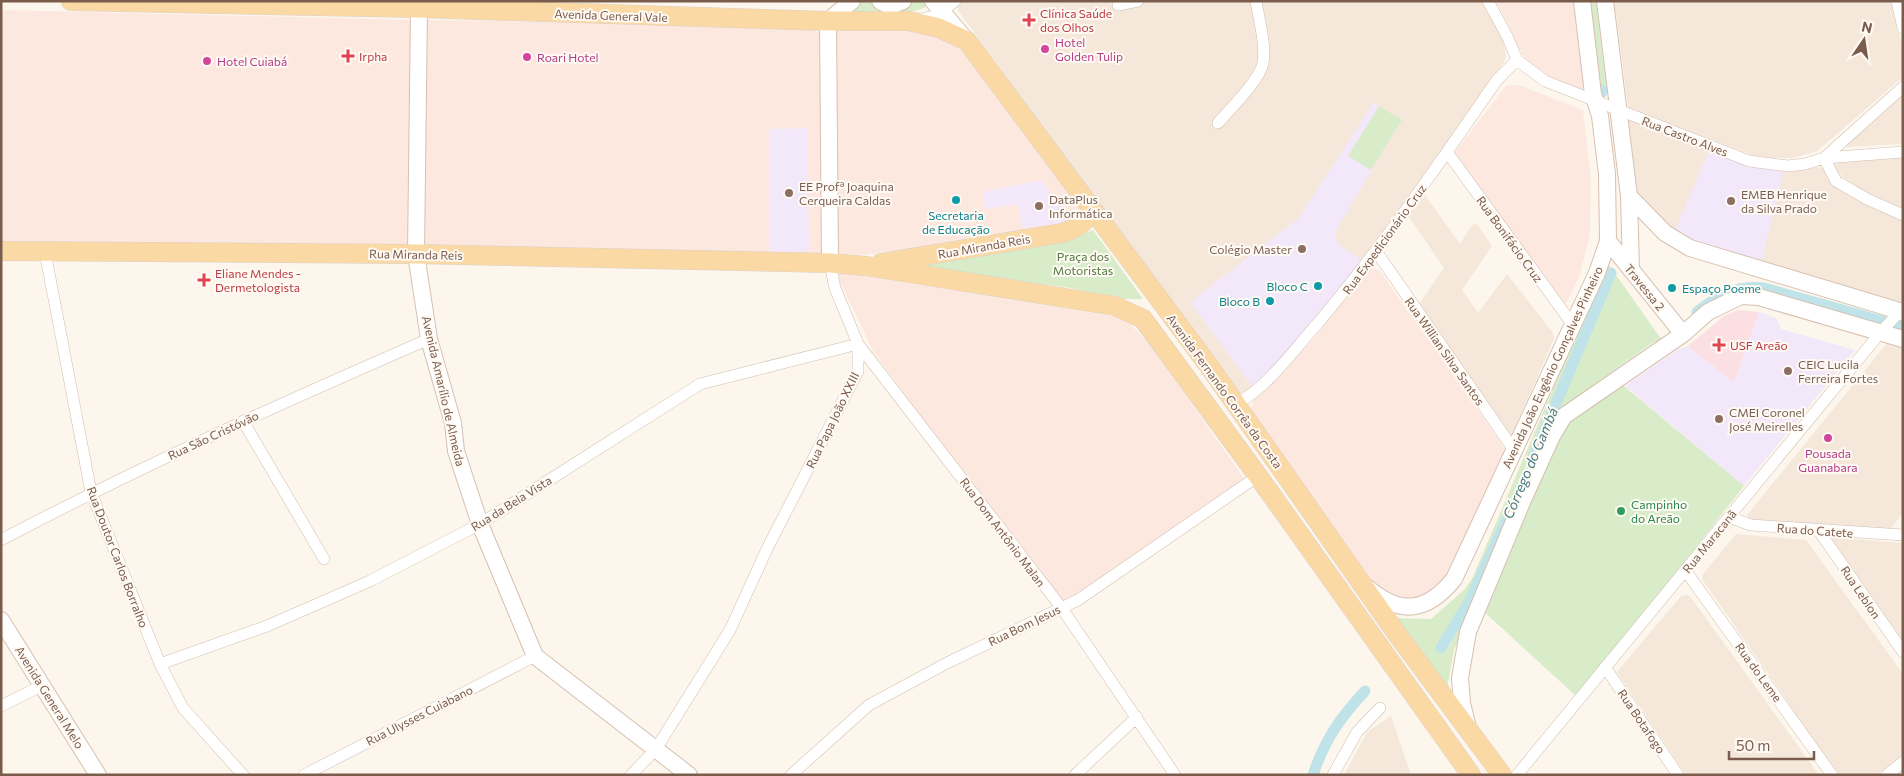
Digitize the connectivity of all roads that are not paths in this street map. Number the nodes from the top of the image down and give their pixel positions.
1 (70, 1) edge
2 (852, 1) edge
3 (880, 1) edge
4 (903, 1) edge
5 (956, 1) edge
6 (1138, 1) edge
7 (1256, 1) edge
8 (1488, 1) edge
9 (1582, 1) edge
10 (1605, 1) edge
11 (1897, 1) edge
12 (205, 3) edge
13 (419, 5) edge
14 (1118, 5) dead end
15 (938, 7) edge
16 (607, 8) edge
17 (908, 21) junction
18 (828, 22) junction
19 (1903, 28) edge
20 (967, 41) junction
21 (1517, 60) junction
22 (1903, 87) edge
23 (1595, 101) junction
24 (1619, 111) junction
25 (1218, 123) dead end
26 (1447, 152) junction
27 (1903, 152) edge
28 (1824, 158) junction
29 (1629, 196) junction
30 (1092, 209) junction
31 (1903, 215) edge
32 (1608, 241) junction
33 (1376, 251) junction
34 (1, 252) edge
35 (45, 252) junction
36 (416, 254) junction
37 (830, 263) junction
38 (866, 266) junction
39 (1631, 270) junction
40 (1900, 313) edge
41 (1573, 325) junction
42 (1883, 330) junction
43 (1683, 334) junction
44 (429, 339) junction
45 (1903, 340) edge
46 (858, 344) junction
47 (1236, 404) junction
48 (243, 421) junction
49 (1514, 450) junction
50 (1258, 476) junction
51 (91, 492) junction
52 (1729, 517) junction
53 (480, 524) junction
54 (1819, 531) junction
55 (1903, 535) edge
56 (1, 540) edge
57 (324, 558) dead end
58 (1685, 570) junction
59 (1357, 579) junction
60 (1061, 607) junction
61 (1, 620) edge
62 (1903, 652) edge
63 (535, 656) junction
64 (160, 664) junction
65 (1605, 667) junction
66 (43, 685) junction
67 (1, 706) edge
68 (1380, 708) dead end
69 (1137, 717) junction
70 (1469, 732) junction
71 (656, 749) junction
72 (1903, 762) edge
73 (98, 775) edge
74 (243, 775) edge
75 (304, 775) edge
76 (631, 775) edge
77 (689, 775) edge
78 (791, 775) edge
79 (1075, 775) edge
80 (1175, 775) edge
81 (1333, 775) edge
82 (1471, 775) edge
83 (1502, 775) edge
84 (1517, 775) edge
85 (1678, 775) edge
86 (1832, 775) edge
87 (1887, 775) edge

1 - 12 main road, Avenida General Vale
2 - 18 street
3 - 4 street
5 - 15 street
6 - 14 street
7 - 25 street
8 - 21 street, Rua Castro Alves
9 - 23 street, Avenida João Eugênio Gonçalves Pinheiro
10 - 24 street
11 - 19 street
12 - 13 main road, Avenida General Vale
13 - 16 main road, Avenida General Vale
13 - 36 street, Avenida Amarílio de Almeida
15 - 17 street
15 - 20 street, Avenida Fernando Corrêa da Costa
16 - 18 main road, Avenida General Vale
17 - 18 main road, Avenida General Vale
17 - 20 main road, Avenida General Vale
18 - 37 street, Rua Papa João XXIII
20 - 30 main road, Avenida Fernando Corrêa da Costa
21 - 23 street, Rua Castro Alves
21 - 26 street, Rua Expedicionário Cruz
22 - 28 street, Rua Castro Alves
23 - 24 street, Rua Castro Alves
23 - 32 street, Avenida João Eugênio Gonçalves Pinheiro
24 - 28 street, Rua Castro Alves
24 - 29 street
26 - 33 street, Rua Expedicionário Cruz
26 - 41 street, Rua Bonifácio Cruz
27 - 28 street
28 - 31 street
29 - 39 street
29 - 40 street
30 - 38 main road, Rua Miranda Reis
30 - 47 main road, Avenida Fernando Corrêa da Costa
32 - 39 street, Travessa 2
32 - 41 street, Avenida João Eugênio Gonçalves Pinheiro
33 - 47 street, Rua Expedicionário Cruz
33 - 49 street, Rua Willian Silva Santos
34 - 35 main road, Rua Miranda Reis
35 - 36 main road, Rua Miranda Reis
35 - 51 street, Rua Doutor Carlos Borralho
36 - 37 main road, Rua Miranda Reis
36 - 44 street, Avenida Amarílio de Almeida
37 - 38 main road
37 - 46 street, Rua Papa João XXIII
38 - 50 main road, Avenida Fernando Corrêa da Costa
39 - 43 street, Travessa 2
40 - 42 street, Rua Maracanã
41 - 49 street, Avenida João Eugênio Gonçalves Pinheiro
42 - 43 street
42 - 45 street
42 - 52 street, Rua Maracanã
43 - 70 street
44 - 48 street, Rua São Cristóvão
44 - 53 street, Avenida Amarílio de Almeida
46 - 53 street, Rua da Bela Vista
46 - 60 street, Rua Dom Antônio Malan
46 - 71 street, Rua Papa João XXIII
47 - 59 main road, Avenida Fernando Corrêa da Costa
48 - 51 street, Rua São Cristóvão
48 - 57 street
49 - 59 street, Avenida João Eugênio Gonçalves Pinheiro
50 - 60 street, Rua Bom Jesus
50 - 82 main road, Avenida Fernando Corrêa da Costa
51 - 56 street, Rua São Cristóvão
51 - 64 street, Rua Doutor Carlos Borralho
52 - 54 street, Rua do Catete
52 - 58 street, Rua Maracanã
53 - 63 street, Avenida Amarílio de Almeida
53 - 64 street, Rua da Bela Vista
54 - 55 street, Rua do Catete
54 - 62 street, Rua Leblon
58 - 65 street, Rua Maracanã
58 - 86 street, Rua do Leme
59 - 70 main road, Avenida Fernando Corrêa da Costa
60 - 69 street, Rua Dom Antônio Malan
60 - 78 street, Rua Bom Jesus
61 - 66 street, Avenida General Melo
63 - 71 street, Avenida Amarílio de Almeida
63 - 75 street, Rua Ulysses Cuiabano
64 - 74 street, Rua Doutor Carlos Borralho
65 - 84 street, Rua Maracanã
65 - 85 street, Rua Botafogo
66 - 67 street
66 - 73 street, Avenida General Melo
68 - 81 street
69 - 79 street
69 - 80 street, Rua Dom Antônio Malan
70 - 83 main road, Avenida Fernando Corrêa da Costa
71 - 76 street, Rua Papa João XXIII
71 - 77 street, Avenida Amarílio de Almeida
72 - 87 street

